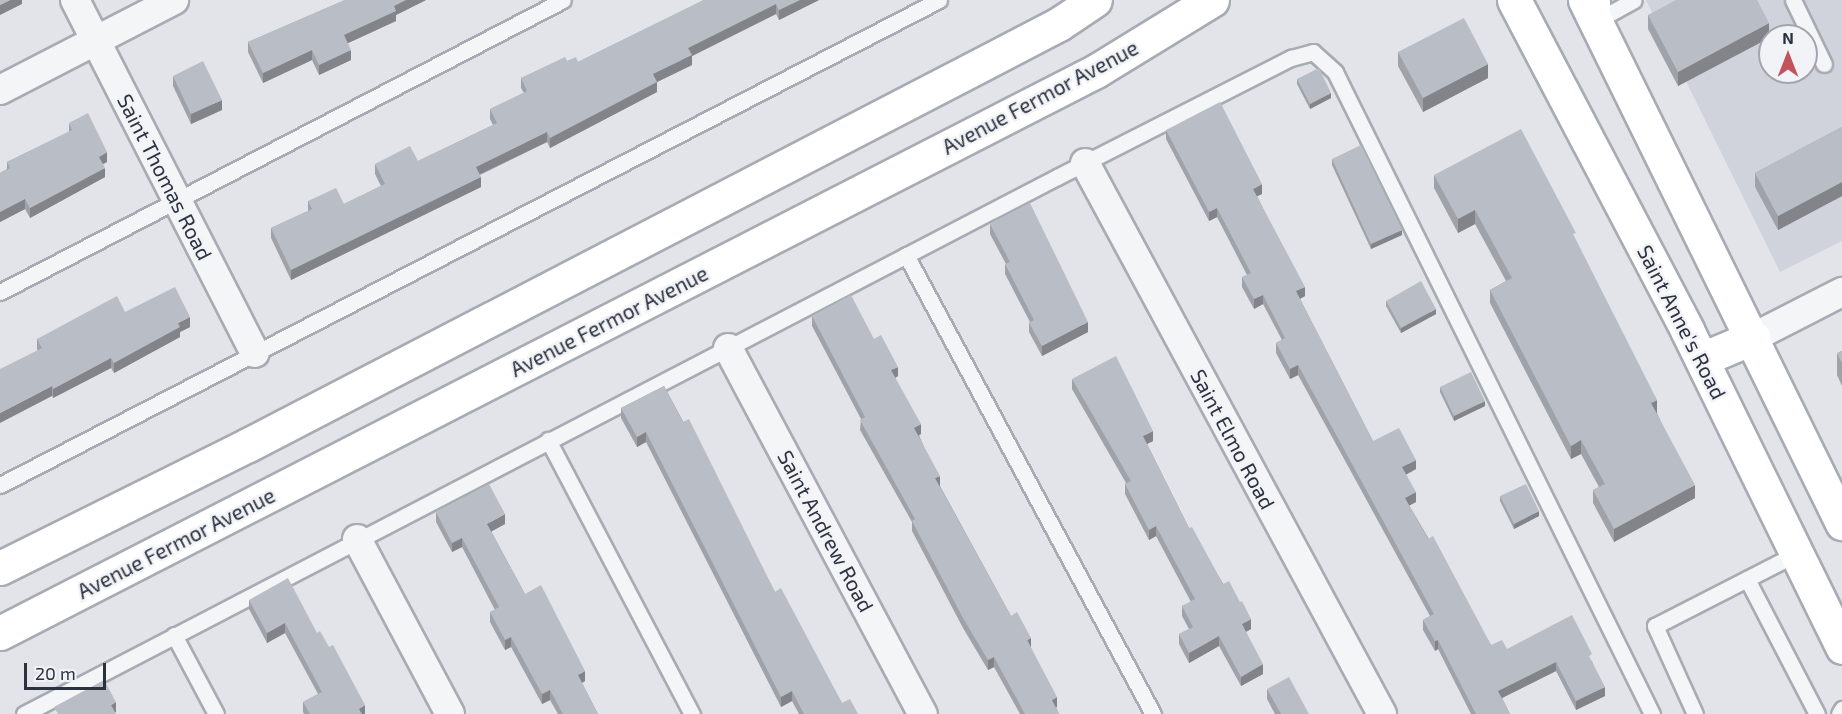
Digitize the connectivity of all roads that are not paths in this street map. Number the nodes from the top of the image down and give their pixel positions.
1 (75, 0) edge
2 (174, 0) edge
3 (563, 0) edge
4 (939, 0) edge
5 (1095, 0) edge
6 (1212, 0) edge
7 (1514, 0) edge
8 (1635, 0) edge
9 (1793, 0) edge
10 (1592, 9) edge
11 (96, 41) junction
12 (1824, 64) dead end
13 (0, 90) edge
14 (1085, 163) junction
15 (177, 201) junction
16 (906, 255) junction
17 (0, 292) edge
18 (1842, 292) edge
19 (1754, 336) junction
20 (728, 348) junction
21 (255, 354) junction
22 (1702, 359) junction
23 (548, 440) junction
24 (0, 485) edge
25 (1842, 523) edge
26 (357, 539) junction
27 (1797, 554) junction
28 (0, 568) edge
29 (1747, 579) junction
30 (0, 633) edge
31 (174, 635) junction
32 (1842, 647) edge
33 (1842, 709) edge
34 (24, 714) edge
35 (216, 714) edge
36 (450, 714) edge
37 (692, 714) edge
38 (923, 714) edge
39 (1153, 714) edge
40 (1382, 714) edge
41 (1652, 714) edge
42 (1695, 714) edge
43 (1818, 714) edge
44 (1839, 714) edge

1 - 11 street, Saint Thomas Road
2 - 11 street
3 - 15 lane
4 - 21 lane
5 - 28 main road
6 - 30 main road, Avenue Fermor Avenue
7 - 22 main road, Saint Anne's Road
8 - 10 lane
9 - 12 lane
10 - 19 main road
11 - 13 street
11 - 15 street, Saint Thomas Road
14 - 16 lane
14 - 40 street, Saint Elmo Road
14 - 41 lane
15 - 17 lane
15 - 21 street, Saint Thomas Road
16 - 20 lane
16 - 39 lane
18 - 19 street
19 - 22 main road
19 - 25 main road
20 - 23 lane
20 - 38 street, Saint Andrew Road
21 - 24 lane
22 - 27 main road, Saint Anne's Road
23 - 26 lane
23 - 37 lane
26 - 31 lane
26 - 36 street
27 - 29 lane
27 - 32 main road, Saint Anne's Road
29 - 42 lane
29 - 43 lane
31 - 34 lane
31 - 35 lane
33 - 44 lane

